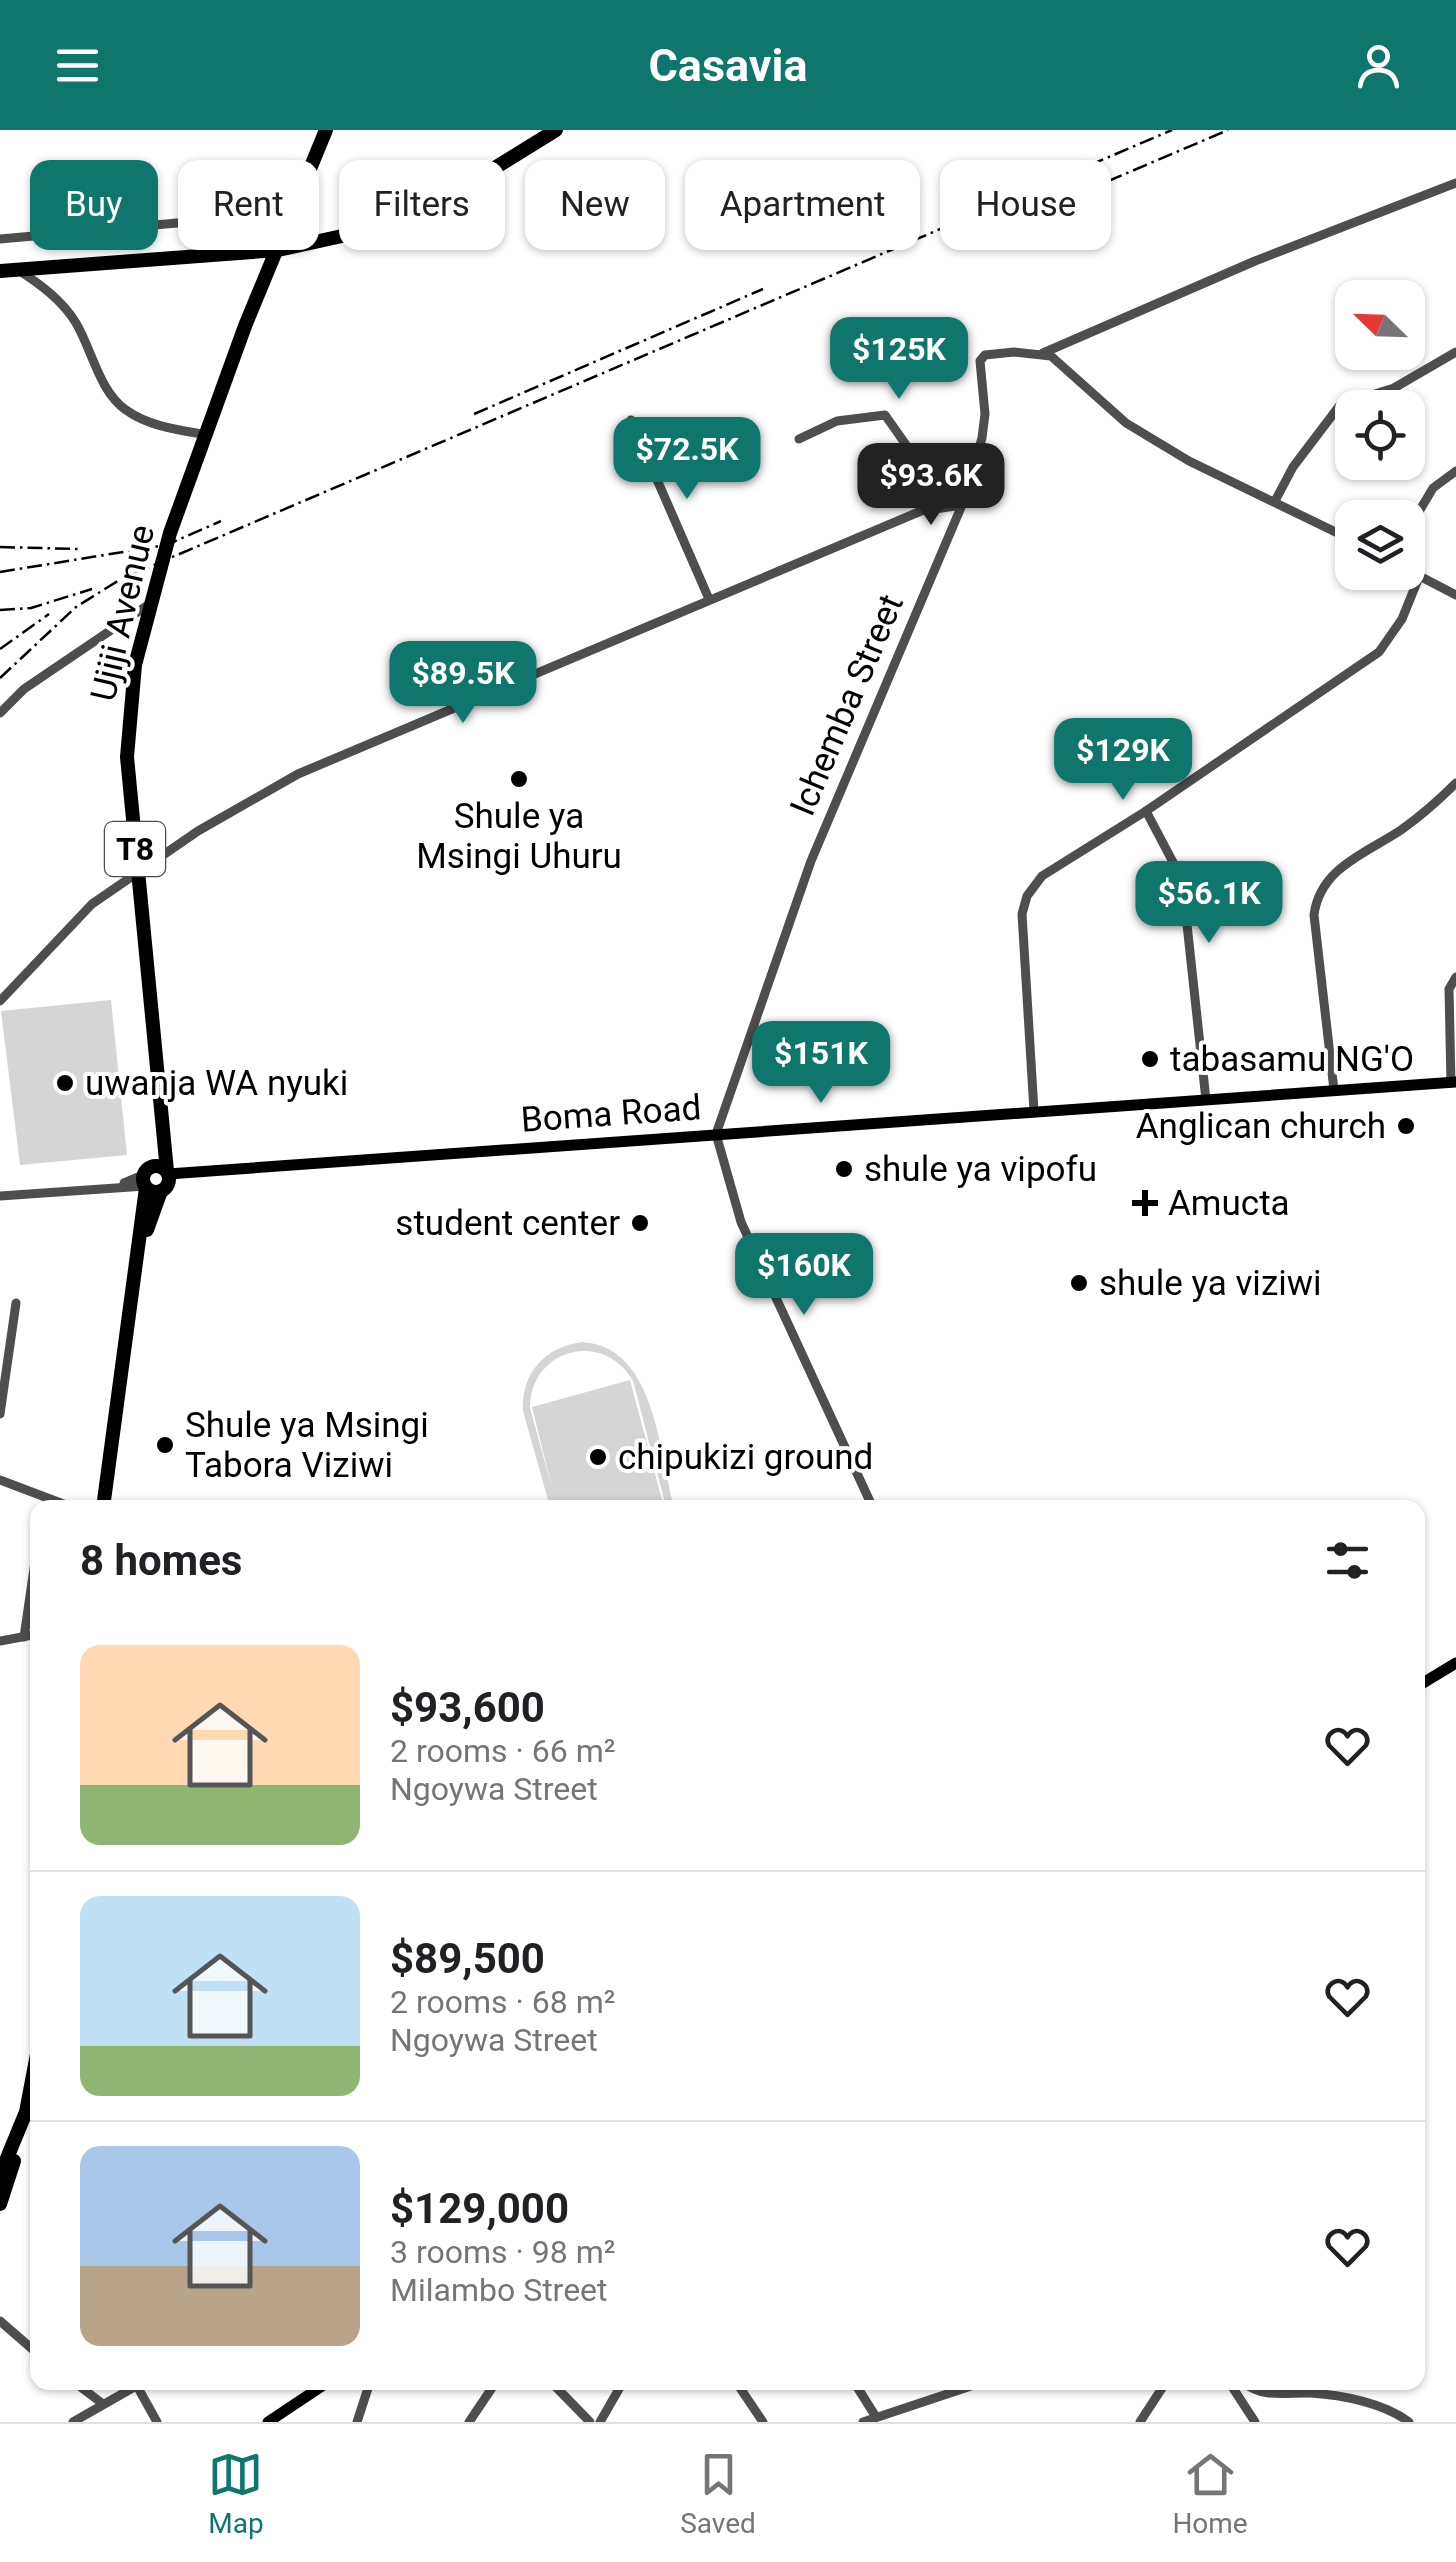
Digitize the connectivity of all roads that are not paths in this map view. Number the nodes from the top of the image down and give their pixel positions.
1 (326, 130) edge
2 (553, 131) edge
3 (314, 160) edge
4 (1456, 183) edge
5 (178, 223) edge
6 (0, 239) edge
7 (319, 241) edge
8 (278, 250) joint
9 (18, 270) junction
10 (0, 271) edge
11 (1456, 352) edge
12 (1042, 353) junction
13 (631, 420) dead end
14 (208, 436) junction
15 (799, 439) dead end
16 (1456, 470) edge
17 (1276, 500) junction
18 (1425, 501) edge
19 (962, 505) junction
20 (942, 506) junction
21 (1335, 531) edge
22 (1425, 581) edge
23 (1414, 590) edge
24 (1456, 595) edge
25 (709, 600) junction
26 (148, 606) junction
27 (0, 713) edge
28 (1456, 783) edge
29 (1146, 811) junction
30 (138, 869) junction
31 (1456, 977) edge
32 (0, 1001) edge
33 (1453, 1082) edge
34 (1334, 1090) junction
35 (1206, 1100) junction
36 (1034, 1111) junction
37 (716, 1134) junction
38 (156, 1180) junction
39 (0, 1196) edge
40 (16, 1303) dead end
41 (0, 1414) edge
42 (0, 1480) edge
43 (53, 1500) edge
44 (104, 1500) edge
45 (869, 1500) edge
46 (30, 1596) edge
47 (30, 1636) edge
48 (24, 1637) junction
49 (0, 1642) edge
50 (1456, 1663) edge
51 (1425, 1682) edge
52 (30, 2091) edge
53 (26, 2112) junction
54 (0, 2175) edge
55 (0, 2204) edge
56 (0, 2321) edge
57 (30, 2347) edge
58 (84, 2390) edge
59 (129, 2390) edge
60 (143, 2390) edge
61 (316, 2390) edge
62 (367, 2390) edge
63 (491, 2390) edge
64 (559, 2390) edge
65 (619, 2390) edge
66 (741, 2390) edge
67 (859, 2390) edge
68 (952, 2390) edge
69 (1161, 2390) edge
70 (1234, 2390) edge
71 (1260, 2390) edge
72 (102, 2404) junction
73 (876, 2417) junction
74 (73, 2422) edge
75 (157, 2422) edge
76 (268, 2422) edge
77 (357, 2422) edge
78 (469, 2422) edge
79 (590, 2422) edge
80 (600, 2422) edge
81 (763, 2422) edge
82 (863, 2422) edge
83 (1140, 2422) edge
84 (1255, 2422) edge
85 (1409, 2422) edge

1 - 3 highway, Ujiji Avenue / T8
2 - 7 highway
4 - 12 street
5 - 6 street
8 - 9 highway
8 - 14 highway, Ujiji Avenue / T8
9 - 10 highway
9 - 14 street
11 - 17 street
12 - 17 street
12 - 19 street, Ichemba Street
13 - 25 street
14 - 26 highway, Ujiji Avenue / T8
15 - 20 street
16 - 18 street
17 - 21 street
19 - 20 street
19 - 37 street, Ichemba Street
20 - 25 street
22 - 24 street
23 - 29 street
25 - 30 street
26 - 27 street
26 - 30 highway, Ujiji Avenue / T8
28 - 34 street
29 - 35 street
29 - 36 street
30 - 32 street
30 - 38 highway, Ujiji Avenue / T8
31 - 33 street
33 - 34 main road, Boma Road
34 - 35 main road, Boma Road
35 - 36 main road, Boma Road
36 - 37 main road, Boma Road
37 - 38 main road, Boma Road
37 - 45 street
38 - 39 street
38 - 44 highway, T8
40 - 41 street
42 - 43 street
46 - 48 street
47 - 48 street
48 - 49 street
50 - 51 main road
52 - 53 highway
53 - 54 highway
53 - 55 highway
56 - 57 street
58 - 72 street
59 - 72 street
60 - 75 street
61 - 76 main road
62 - 77 street
63 - 78 street
64 - 79 street
65 - 80 street
66 - 81 street
67 - 73 street
68 - 73 street
69 - 83 street
70 - 84 street
71 - 85 street
72 - 74 street
73 - 82 street

